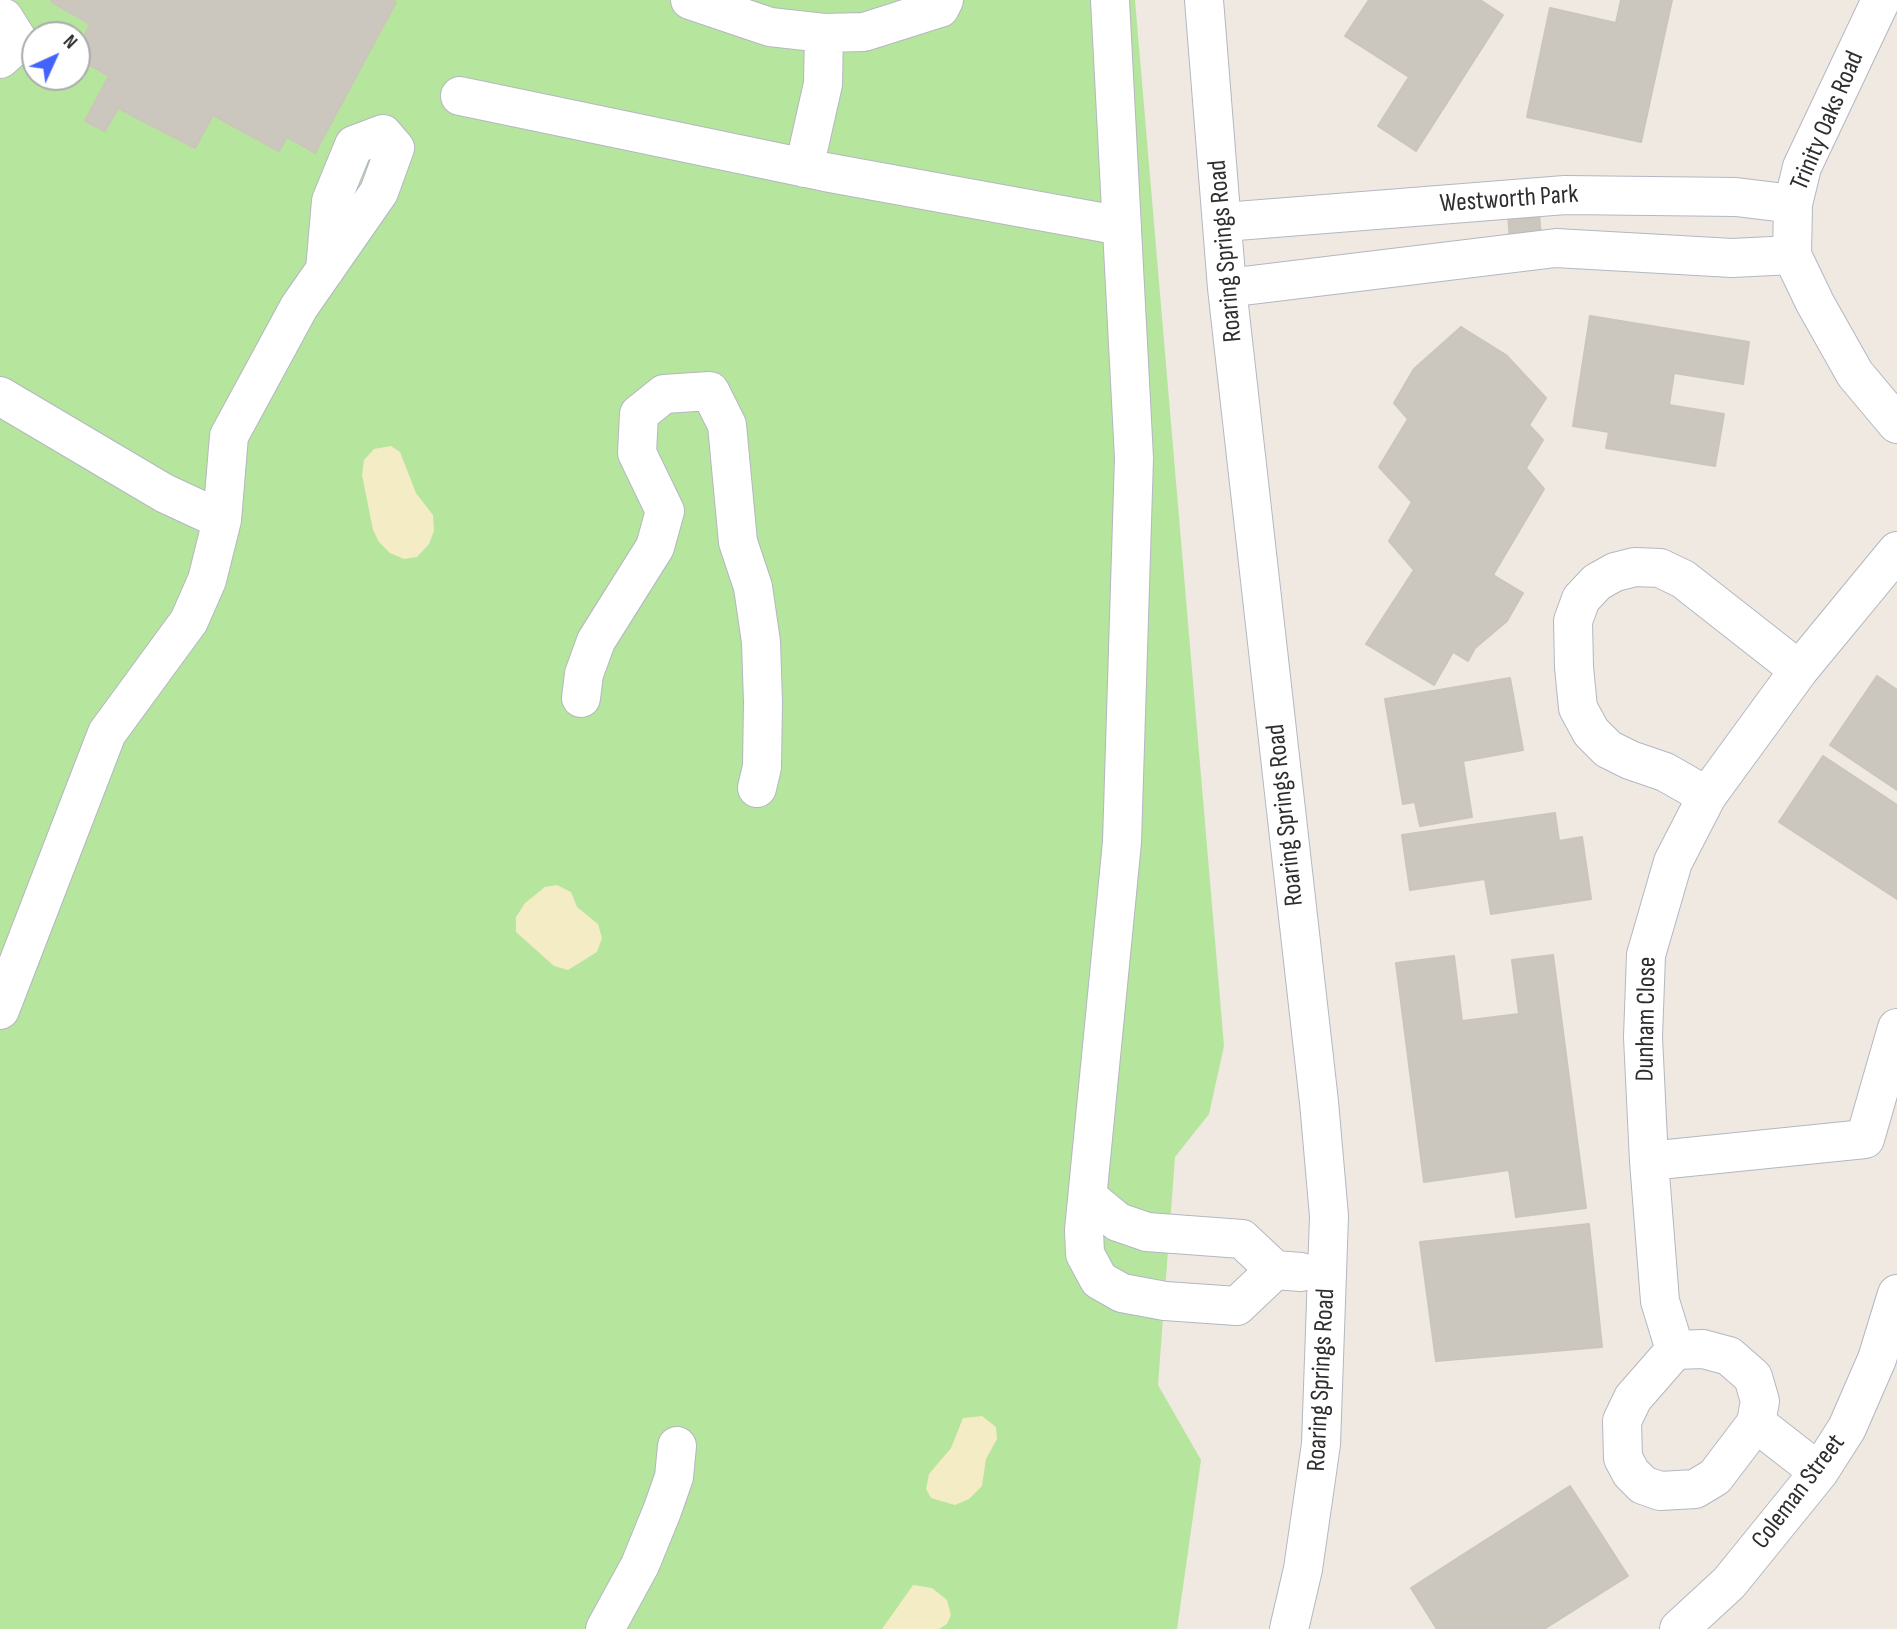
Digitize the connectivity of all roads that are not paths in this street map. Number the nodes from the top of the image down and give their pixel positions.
1 (690, 0) edge
2 (944, 0) edge
3 (1110, 0) edge
4 (1204, 0) edge
5 (1881, 0) edge
6 (0, 17) edge
7 (824, 33) junction
8 (0, 59) edge
9 (460, 96) dead end
10 (804, 168) junction
11 (1793, 204) junction
12 (1224, 222) junction
13 (1122, 226) junction
14 (1792, 256) junction
15 (325, 270) dead end
16 (1227, 288) junction
17 (0, 396) edge
18 (1897, 424) edge
19 (222, 520) junction
20 (1897, 551) edge
21 (1799, 670) junction
22 (581, 698) dead end
23 (757, 788) dead end
24 (1707, 796) junction
25 (0, 1010) edge
26 (1897, 1028) edge
27 (1649, 1161) junction
28 (1089, 1198) junction
29 (1275, 1270) junction
30 (1328, 1274) junction
31 (1896, 1287) edge
32 (1675, 1350) junction
33 (1756, 1423) junction
34 (677, 1446) dead end
35 (1819, 1472) junction
36 (606, 1629) edge
37 (1289, 1629) edge
38 (1679, 1629) edge

1 - 7 street
2 - 7 street
3 - 13 street
4 - 12 street, Roaring Springs Road
5 - 11 street, Trinity Oaks Road
6 - 8 street
7 - 10 street
9 - 10 street
10 - 13 street
11 - 12 street, Westworth Park
11 - 14 street, Trinity Oaks Road
12 - 16 street, Roaring Springs Road
13 - 28 street
14 - 16 street, Westworth Park
14 - 18 street, Trinity Oaks Road
15 - 19 street
16 - 30 street, Roaring Springs Road
17 - 19 street
19 - 25 street
20 - 21 street, Dunham Close
21 - 24 street, Dunham Close
21 - 24 street
22 - 23 street
24 - 27 street, Dunham Close
26 - 27 street
27 - 32 street, Dunham Close
28 - 29 street
28 - 29 street
29 - 30 street
30 - 37 street, Roaring Springs Road
31 - 35 street, Coleman Street
32 - 33 street
32 - 33 street
33 - 35 street
34 - 36 street
35 - 38 street, Coleman Street

